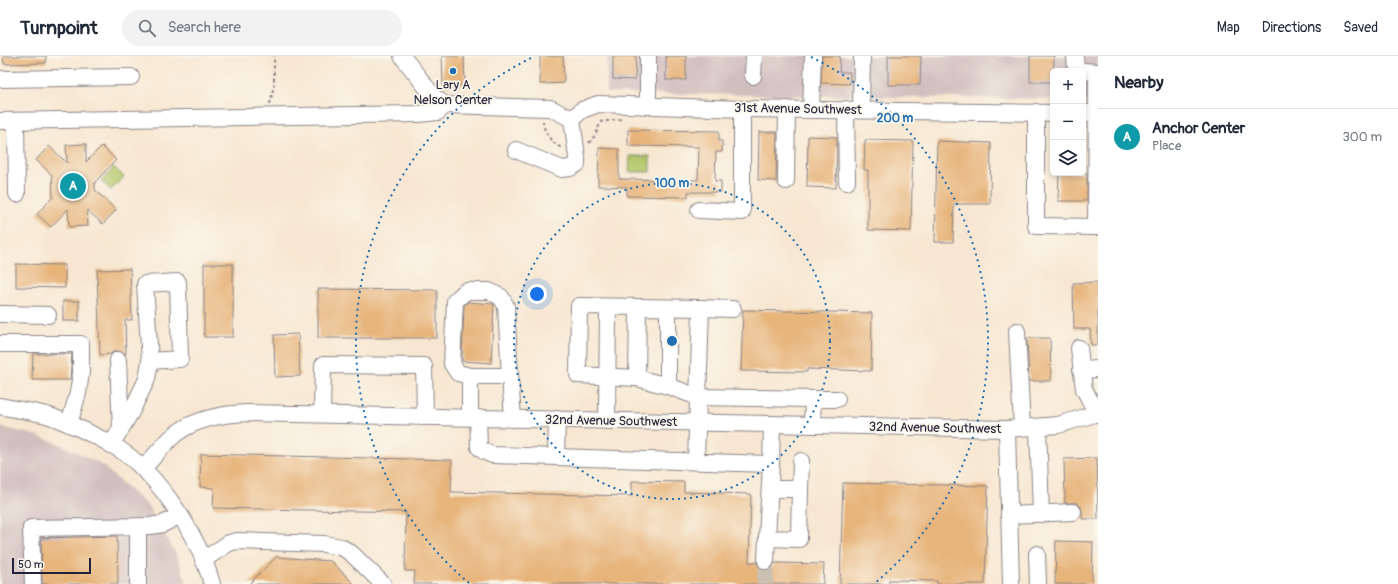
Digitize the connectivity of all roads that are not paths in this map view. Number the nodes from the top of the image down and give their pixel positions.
1 (402, 56) edge
2 (648, 56) edge
3 (754, 56) edge
4 (813, 56) edge
5 (862, 56) edge
6 (1075, 56) edge
7 (1076, 68) edge
8 (1086, 71) edge
9 (753, 76) dead end
10 (132, 77) dead end
11 (0, 79) edge
12 (445, 105) junction
13 (648, 106) junction
14 (742, 109) junction
15 (787, 109) junction
16 (812, 109) junction
17 (854, 109) junction
18 (1036, 112) junction
19 (1050, 113) edge
20 (1093, 113) edge
21 (572, 119) junction
22 (16, 121) junction
23 (0, 122) edge
24 (516, 150) dead end
25 (786, 181) dead end
26 (847, 182) dead end
27 (18, 194) dead end
28 (699, 210) dead end
29 (608, 306) junction
30 (638, 307) junction
31 (668, 308) junction
32 (701, 308) junction
33 (733, 309) dead end
34 (0, 314) edge
35 (48, 315) dead end
36 (1017, 331) dead end
37 (0, 344) edge
38 (1080, 348) dead end
39 (118, 360) dead end
40 (150, 361) junction
41 (1098, 369) edge
42 (1081, 370) junction
43 (470, 376) junction
44 (510, 376) junction
45 (607, 377) junction
46 (637, 378) junction
47 (668, 386) junction
48 (698, 397) junction
49 (812, 398) junction
50 (837, 399) dead end
51 (0, 406) edge
52 (322, 414) junction
53 (1097, 414) edge
54 (425, 417) junction
55 (474, 418) junction
56 (513, 419) junction
57 (557, 419) junction
58 (607, 421) junction
59 (698, 423) junction
60 (70, 424) junction
61 (772, 424) junction
62 (812, 425) junction
63 (1022, 428) junction
64 (121, 429) junction
65 (111, 445) junction
66 (556, 457) junction
67 (696, 461) junction
68 (801, 461) dead end
69 (771, 464) junction
70 (143, 469) junction
71 (770, 489) junction
72 (800, 489) junction
73 (1073, 512) dead end
74 (1042, 514) junction
75 (180, 515) junction
76 (1009, 515) junction
77 (138, 527) junction
78 (767, 538) junction
79 (1037, 554) dead end
80 (203, 560) junction
81 (766, 561) tunnel mouth
82 (33, 584) edge
83 (138, 584) edge
84 (212, 584) edge
85 (383, 584) edge
86 (1011, 584) edge
87 (1038, 584) edge

1 - 12 street
2 - 13 street
3 - 9 street
4 - 16 street
5 - 17 street
6 - 7 street
8 - 20 street
10 - 11 street
12 - 21 street
12 - 22 street
13 - 14 street, 31st Avenue Southwest
13 - 21 street, 31st Avenue Southwest
14 - 15 street, 31st Avenue Southwest
14 - 28 street
15 - 16 street, 31st Avenue Southwest
15 - 25 street
16 - 17 street, 31st Avenue Southwest
17 - 18 street, 31st Avenue Southwest
17 - 26 street
18 - 19 street, 31st Avenue Southwest
18 - 20 street
21 - 24 street
22 - 23 street
22 - 27 street
29 - 30 street
29 - 45 street
29 - 45 street
30 - 31 street
30 - 46 street
31 - 32 street
31 - 47 street
32 - 33 street
32 - 48 street
34 - 35 street
36 - 63 street
37 - 60 street
38 - 42 street
39 - 64 street
40 - 40 street
40 - 64 street
41 - 42 street
42 - 53 street
43 - 44 street
43 - 44 street
43 - 55 street
44 - 56 street
45 - 46 street
45 - 58 street
46 - 47 street
47 - 48 street
48 - 49 street
48 - 59 street
49 - 50 street
49 - 62 street
51 - 60 street
52 - 54 street, 32nd Avenue Southwest
52 - 54 street
52 - 70 street, 32nd Avenue Southwest
53 - 63 street, 32nd Avenue Southwest
54 - 55 street, 32nd Avenue Southwest
55 - 56 street, 32nd Avenue Southwest
55 - 66 street
56 - 57 street, 32nd Avenue Southwest
57 - 58 street, 32nd Avenue Southwest
57 - 66 street
58 - 59 street, 32nd Avenue Southwest
59 - 61 street, 32nd Avenue Southwest
59 - 67 street
60 - 65 street
61 - 62 street, 32nd Avenue Southwest
61 - 69 street
62 - 63 street, 32nd Avenue Southwest
63 - 74 street
63 - 76 street
64 - 65 street
65 - 70 street
66 - 67 street
67 - 69 street
68 - 72 street
69 - 71 street
70 - 75 street
71 - 72 street
71 - 78 street
72 - 78 street
73 - 74 street
74 - 76 street
75 - 77 street
75 - 80 street
76 - 86 street
77 - 82 street
77 - 83 street
78 - 81 street
79 - 87 street
80 - 84 street
80 - 85 street

